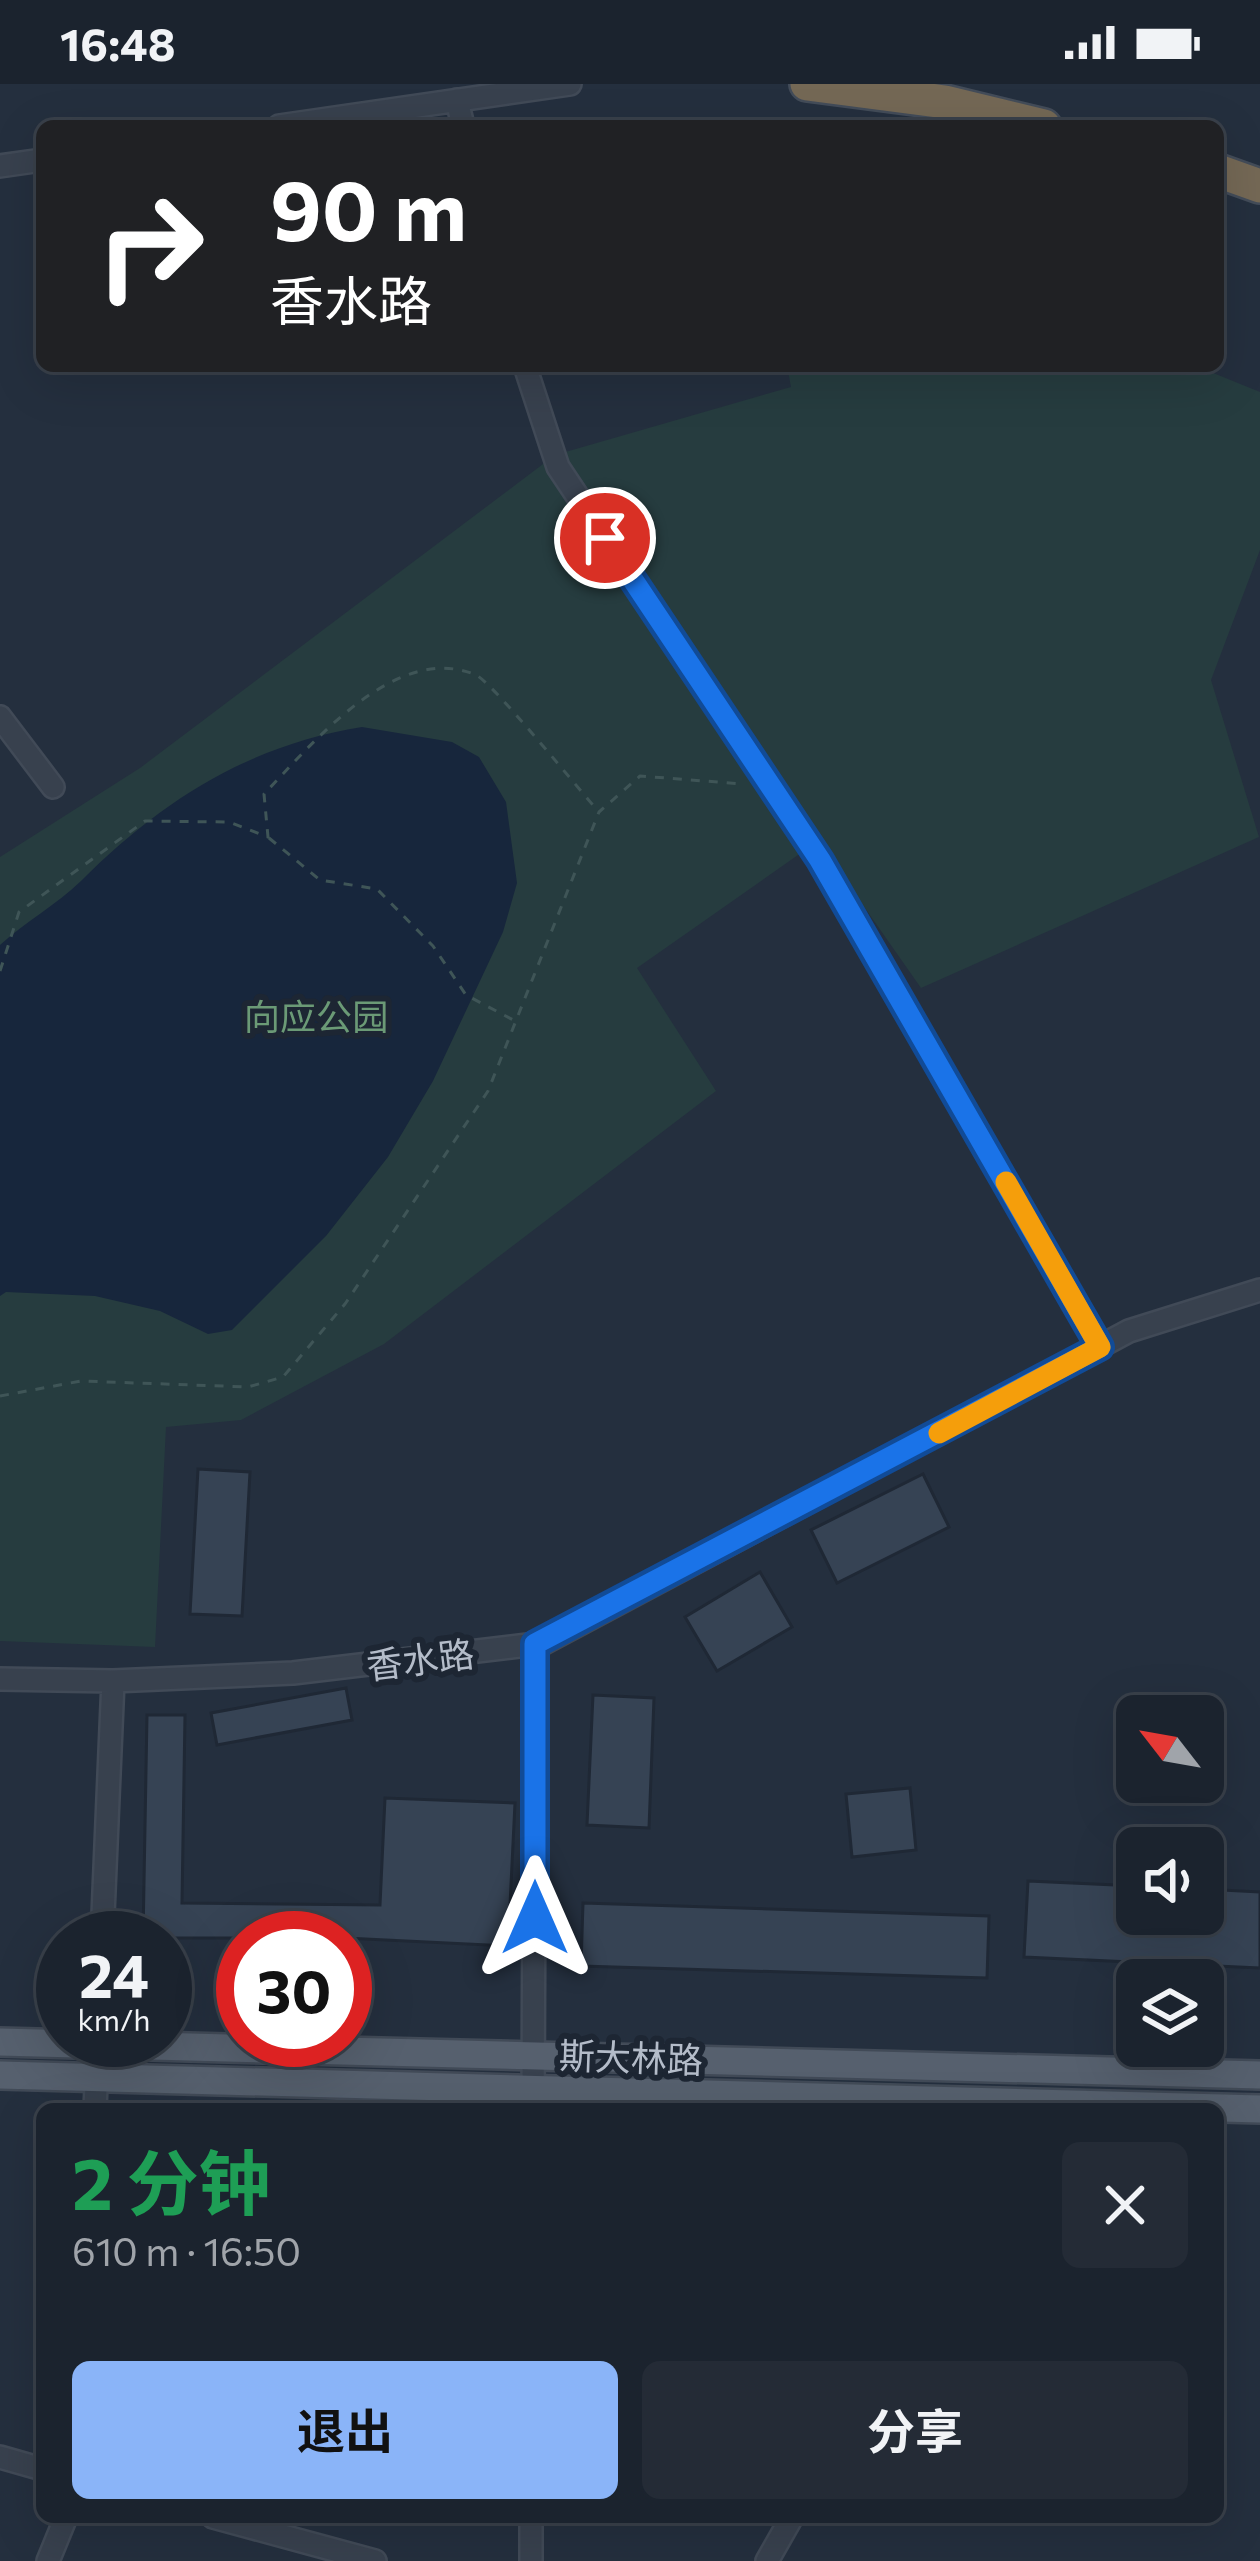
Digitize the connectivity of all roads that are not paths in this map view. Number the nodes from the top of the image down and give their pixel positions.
1 (570, 84) edge
2 (807, 84) edge
3 (457, 100) junction
4 (320, 120) edge
5 (462, 120) edge
6 (1019, 120) edge
7 (36, 161) edge
8 (0, 166) edge
9 (1224, 174) edge
10 (1260, 186) edge
11 (527, 372) edge
12 (0, 717) edge
13 (52, 787) dead end
14 (1260, 1290) edge
15 (1100, 1347) junction
16 (535, 1644) junction
17 (0, 1679) edge
18 (113, 1681) junction
19 (103, 1911) edge
20 (0, 2042) edge
21 (36, 2042) edge
22 (192, 2046) edge
23 (535, 2055) junction
24 (97, 2067) edge
25 (0, 2075) edge
26 (1260, 2075) edge
27 (96, 2078) junction
28 (533, 2099) edge
29 (95, 2103) edge
30 (828, 2103) edge
31 (1224, 2108) edge
32 (1260, 2109) edge
33 (0, 2457) edge
34 (36, 2468) edge
35 (64, 2523) edge
36 (235, 2523) edge
37 (531, 2523) edge
38 (789, 2523) edge
39 (48, 2561) edge
40 (375, 2561) edge
41 (531, 2561) edge
42 (767, 2561) edge

1 - 3 street
2 - 6 highway
3 - 4 street
3 - 5 street
7 - 8 street
9 - 10 highway
11 - 15 street
12 - 13 street
14 - 15 street, 香水路
15 - 16 street, 香水路
16 - 18 street, 香水路
16 - 23 street
17 - 18 street, 香水路
18 - 19 street
20 - 21 main road, 斯大林路
22 - 23 main road, 斯大林路
23 - 26 main road, 斯大林路
23 - 28 street
24 - 27 street
25 - 27 main road, 斯大林路
27 - 28 main road, 斯大林路
27 - 29 street
28 - 30 main road, 斯大林路
31 - 32 main road, 斯大林路
33 - 34 street
35 - 39 street
36 - 40 street
37 - 41 street
38 - 42 street

